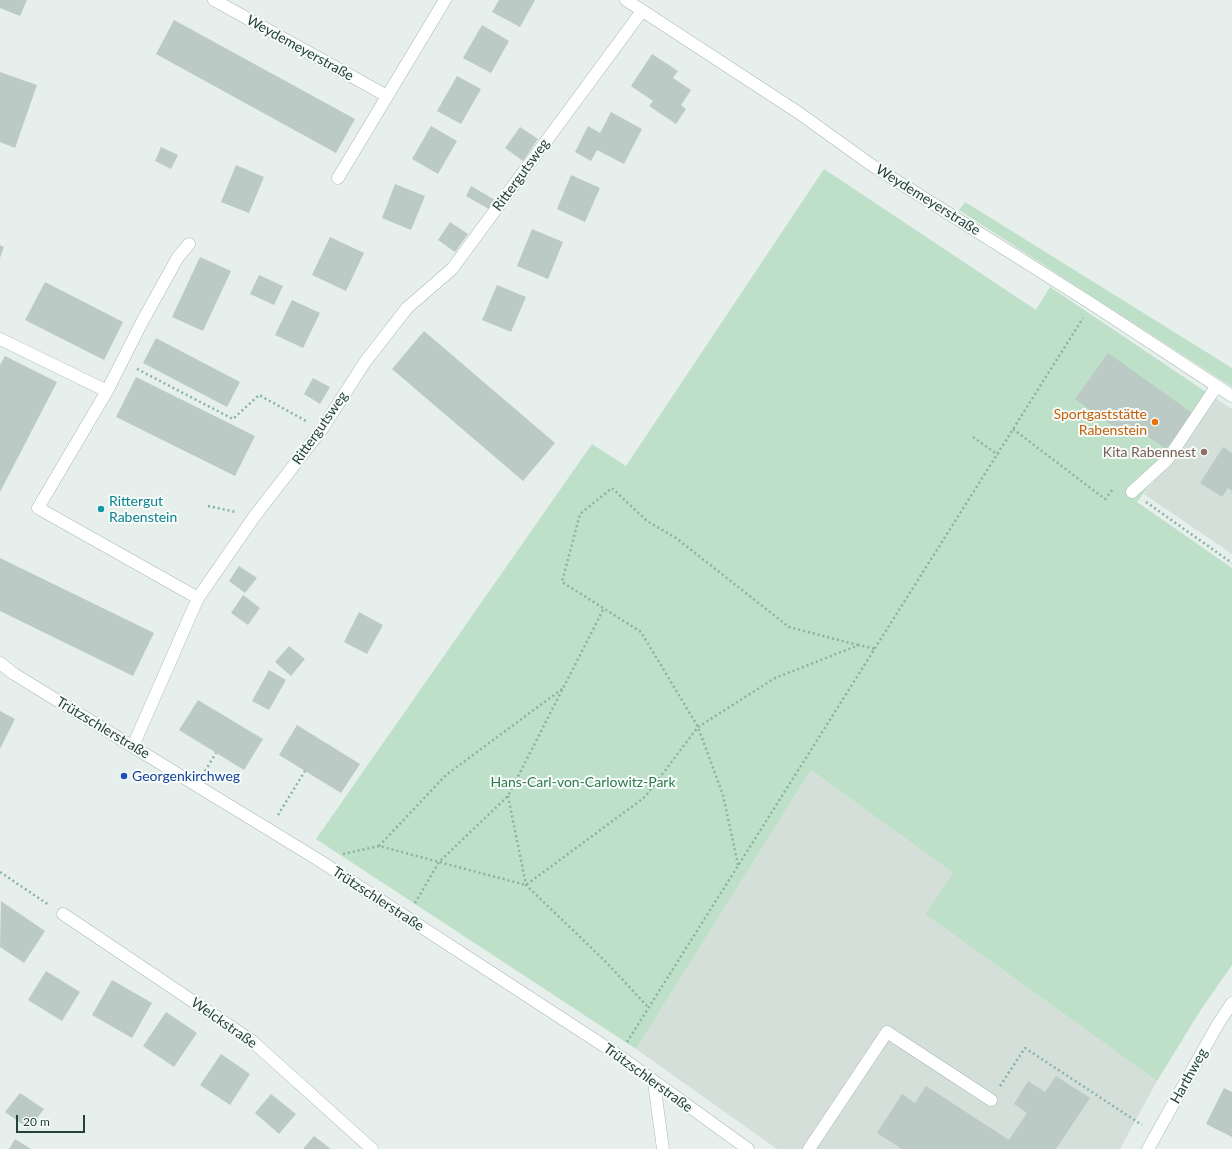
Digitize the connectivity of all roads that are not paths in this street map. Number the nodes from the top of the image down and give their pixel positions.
1 (214, 0) edge
2 (445, 0) edge
3 (626, 0) edge
4 (642, 11) junction
5 (387, 96) junction
6 (338, 178) dead end
7 (189, 244) dead end
8 (0, 339) edge
9 (1216, 387) junction
10 (107, 391) junction
11 (1232, 396) edge
12 (1132, 492) road end
13 (198, 598) junction
14 (0, 663) edge
15 (133, 746) junction
16 (63, 914) road end
17 (1232, 1003) edge
18 (654, 1082) junction
19 (990, 1100) road end
20 (372, 1149) edge
21 (663, 1149) edge
22 (748, 1149) edge
23 (810, 1149) edge
24 (1148, 1149) edge

1 - 5 street, Weydemeyerstraße
2 - 5 street
3 - 4 street, Weydemeyerstraße
4 - 9 street, Weydemeyerstraße
4 - 13 street, Rittergutsweg
5 - 6 street
7 - 10 street
8 - 10 street
9 - 11 street, Weydemeyerstraße
9 - 12 street
10 - 13 street
13 - 15 street, Rittergutsweg
14 - 15 street, Trützschlerstraße
15 - 18 street, Trützschlerstraße
16 - 20 street, Welckstraße
17 - 24 street, Harthweg
18 - 21 street
18 - 22 street, Trützschlerstraße
19 - 23 street

